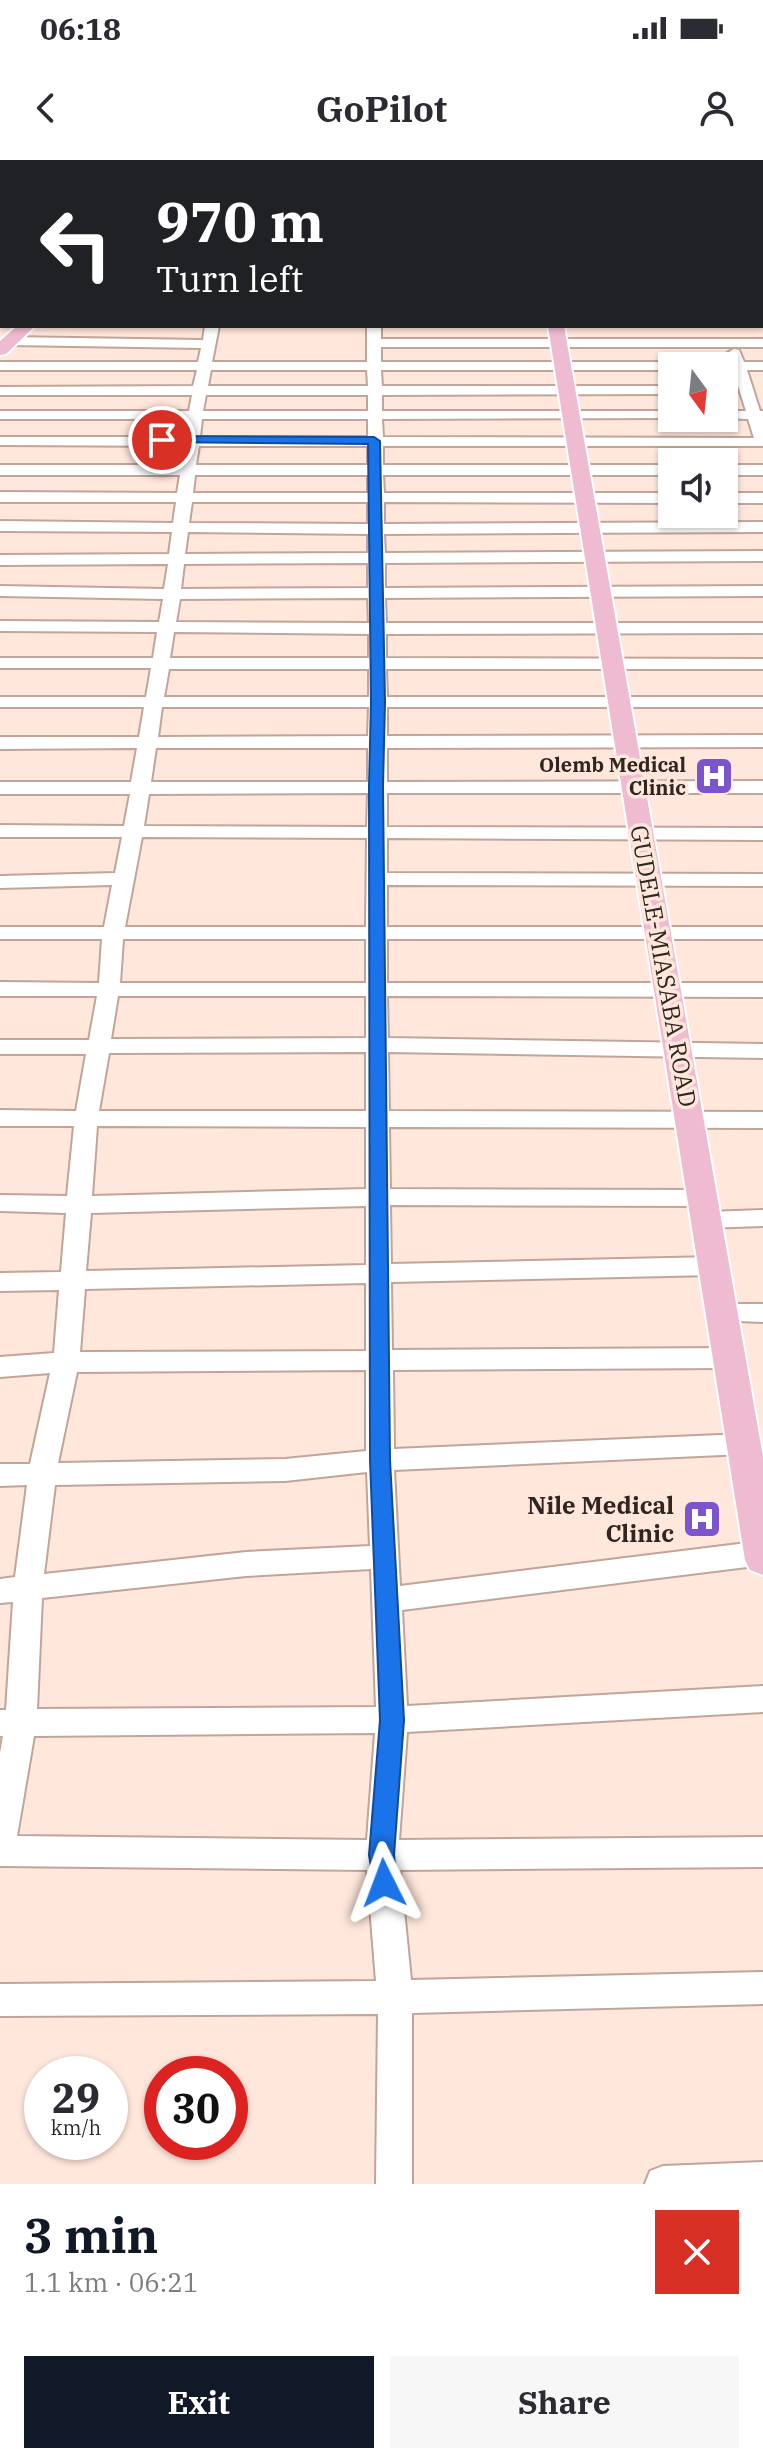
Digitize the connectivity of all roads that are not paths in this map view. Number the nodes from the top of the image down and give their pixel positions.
1 (726, 328) edge
2 (10, 338) edge
3 (42, 341) junction
4 (731, 343) junction
5 (763, 343) edge
6 (734, 352) edge
7 (206, 357) edge
8 (0, 366) edge
9 (35, 366) junction
10 (738, 366) joint
11 (763, 366) edge
12 (658, 367) edge
13 (374, 368) edge
14 (563, 368) edge
15 (658, 387) edge
16 (738, 390) edge
17 (746, 390) junction
18 (763, 390) edge
19 (0, 391) edge
20 (30, 391) junction
21 (658, 409) edge
22 (0, 415) edge
23 (22, 415) junction
24 (195, 415) junction
25 (738, 415) edge
26 (759, 415) edge
27 (192, 439) junction
28 (7, 441) edge
29 (374, 441) junction
30 (576, 442) junction
31 (763, 442) edge
32 (188, 468) junction
33 (376, 468) junction
34 (658, 470) edge
35 (738, 470) edge
36 (763, 470) edge
37 (580, 471) junction
38 (2, 474) edge
39 (185, 495) junction
40 (374, 495) junction
41 (0, 497) edge
42 (583, 498) junction
43 (658, 498) edge
44 (738, 498) edge
45 (763, 498) edge
46 (179, 525) junction
47 (0, 526) edge
48 (590, 526) junction
49 (763, 527) edge
50 (374, 529) junction
51 (763, 556) edge
52 (595, 558) junction
53 (0, 560) edge
54 (177, 560) junction
55 (375, 560) junction
56 (0, 591) edge
57 (763, 591) edge
58 (375, 593) junction
59 (172, 594) junction
60 (601, 594) junction
61 (0, 626) edge
62 (165, 626) junction
63 (763, 628) edge
64 (375, 629) junction
65 (607, 630) junction
66 (0, 663) edge
67 (375, 663) junction
68 (160, 664) junction
69 (613, 664) junction
70 (763, 664) edge
71 (0, 702) edge
72 (378, 702) junction
73 (619, 702) junction
74 (763, 702) edge
75 (154, 703) junction
76 (763, 741) edge
77 (148, 742) junction
78 (376, 742) junction
79 (626, 742) junction
80 (0, 743) edge
81 (376, 786) junction
82 (139, 787) junction
83 (763, 787) edge
84 (0, 788) edge
85 (633, 788) junction
86 (0, 831) edge
87 (133, 831) junction
88 (376, 831) junction
89 (641, 834) junction
90 (763, 834) edge
91 (124, 879) junction
92 (377, 879) junction
93 (763, 880) edge
94 (649, 881) junction
95 (0, 882) edge
96 (0, 933) edge
97 (113, 933) junction
98 (376, 933) junction
99 (658, 933) junction
100 (763, 933) edge
101 (109, 987) junction
102 (377, 988) junction
103 (666, 988) junction
104 (0, 989) edge
105 (763, 990) edge
106 (377, 1045) junction
107 (99, 1046) junction
108 (0, 1047) edge
109 (678, 1051) junction
110 (763, 1051) edge
111 (0, 1118) edge
112 (86, 1119) junction
113 (378, 1120) junction
114 (763, 1120) edge
115 (689, 1121) junction
116 (378, 1197) junction
117 (0, 1203) edge
118 (77, 1205) junction
119 (705, 1209) junction
120 (763, 1218) edge
121 (714, 1266) junction
122 (379, 1275) junction
123 (72, 1281) junction
124 (0, 1282) edge
125 (722, 1313) junction
126 (763, 1313) edge
127 (729, 1358) junction
128 (379, 1361) junction
129 (66, 1362) junction
130 (0, 1367) edge
131 (749, 1432) edge
132 (380, 1460) junction
133 (42, 1473) junction
134 (0, 1475) edge
135 (762, 1553) edge
136 (382, 1557) junction
137 (763, 1560) edge
138 (14, 1589) edge
139 (385, 1600) junction
140 (763, 1699) edge
141 (392, 1720) junction
142 (10, 1723) edge
143 (0, 1842) edge
144 (0, 1851) edge
145 (763, 1852) edge
146 (382, 1855) junction
147 (763, 1988) edge
148 (395, 1997) junction
149 (0, 2000) edge
150 (763, 2180) edge
151 (394, 2184) edge
152 (663, 2184) edge

1 - 4 street
2 - 3 street
3 - 7 street
3 - 9 street
4 - 5 street
4 - 6 street
4 - 14 street
7 - 9 street
7 - 13 street
7 - 13 street
7 - 20 street
7 - 24 street
8 - 9 street
9 - 20 street
10 - 11 street
10 - 17 street
12 - 14 street
13 - 14 street
13 - 14 street
13 - 14 street
13 - 14 street
13 - 24 street
13 - 29 street
14 - 15 street
14 - 21 street
14 - 30 main road, GUDELE-MIASABA ROAD
16 - 17 street
17 - 18 street
17 - 26 street
19 - 20 street
20 - 23 street
22 - 23 street
23 - 24 street
23 - 28 street
24 - 27 street
25 - 26 street
26 - 31 street
27 - 28 street
27 - 29 street
27 - 32 street
28 - 38 street
29 - 30 street
29 - 33 street
30 - 31 street
30 - 37 main road, GUDELE-MIASABA ROAD
32 - 33 street
32 - 38 street
32 - 39 street
33 - 37 street
33 - 40 street
34 - 37 street
35 - 36 street
37 - 42 main road, GUDELE-MIASABA ROAD
39 - 40 street
39 - 41 street
39 - 46 street
40 - 42 street
40 - 50 street
42 - 43 street
42 - 48 main road, GUDELE-MIASABA ROAD
44 - 45 street
46 - 47 street
46 - 50 street
46 - 54 street
48 - 49 street
48 - 50 street
48 - 52 main road, GUDELE-MIASABA ROAD
50 - 55 street
51 - 52 street
52 - 55 street
52 - 60 main road, GUDELE-MIASABA ROAD
53 - 54 street
54 - 55 street
54 - 59 street
55 - 58 street
56 - 59 street
57 - 60 street
58 - 59 street
58 - 60 street
58 - 64 street
59 - 62 street
60 - 65 main road, GUDELE-MIASABA ROAD
61 - 62 street
62 - 64 street
62 - 68 street
63 - 65 street
64 - 65 street
64 - 67 street
65 - 69 main road, GUDELE-MIASABA ROAD
66 - 68 street
67 - 68 street
67 - 69 street
67 - 72 street
68 - 75 street
69 - 70 street
69 - 73 main road, GUDELE-MIASABA ROAD
71 - 75 street
72 - 73 street
72 - 75 street
72 - 78 street
73 - 74 street
73 - 79 main road, GUDELE-MIASABA ROAD
75 - 77 street
76 - 79 street
77 - 78 street
77 - 80 street
77 - 82 street
78 - 79 street
78 - 81 street
79 - 85 main road, GUDELE-MIASABA ROAD
81 - 82 street
81 - 85 street
81 - 88 street
82 - 84 street
82 - 87 street
83 - 85 street
85 - 89 main road, GUDELE-MIASABA ROAD
86 - 87 street
87 - 88 street
87 - 91 street
88 - 89 street
88 - 92 street
89 - 90 street
89 - 94 main road, GUDELE-MIASABA ROAD
91 - 95 street
91 - 97 street
92 - 94 street
92 - 98 street
93 - 94 street
94 - 99 main road, GUDELE-MIASABA ROAD
96 - 97 street
97 - 98 street
97 - 101 street
98 - 99 street
98 - 102 street
99 - 100 street
99 - 103 main road, GUDELE-MIASABA ROAD
101 - 102 street
101 - 104 street
101 - 107 street
102 - 103 street
102 - 106 street
103 - 105 street
103 - 109 main road, GUDELE-MIASABA ROAD
106 - 107 street
106 - 109 street
106 - 113 street
107 - 108 street
107 - 112 street
109 - 110 street
109 - 115 main road, GUDELE-MIASABA ROAD
111 - 112 street
112 - 113 street
112 - 118 street
113 - 115 street
113 - 116 street
114 - 115 street
115 - 119 main road, GUDELE-MIASABA ROAD
116 - 118 street
116 - 119 street
116 - 122 street
117 - 118 street
118 - 123 street
119 - 120 street
119 - 121 main road, GUDELE-MIASABA ROAD
121 - 122 street
121 - 125 main road, GUDELE-MIASABA ROAD
122 - 123 street
122 - 128 street
123 - 124 street
123 - 129 street
125 - 126 street
125 - 127 main road, GUDELE-MIASABA ROAD
127 - 128 street
127 - 131 main road, GUDELE-MIASABA ROAD
128 - 129 street
128 - 132 street
129 - 130 street
129 - 133 street
131 - 132 street
131 - 135 main road, GUDELE-MIASABA ROAD
132 - 133 street
132 - 136 street
133 - 134 street
133 - 138 street
135 - 137 main road, GUDELE-MIASABA ROAD
135 - 139 street
136 - 138 street
136 - 139 street
138 - 142 street
139 - 141 street
140 - 141 street
141 - 142 street
141 - 146 street
142 - 143 street
144 - 146 street
145 - 146 street
146 - 148 street
147 - 148 street
148 - 149 street
148 - 151 street
150 - 152 street

